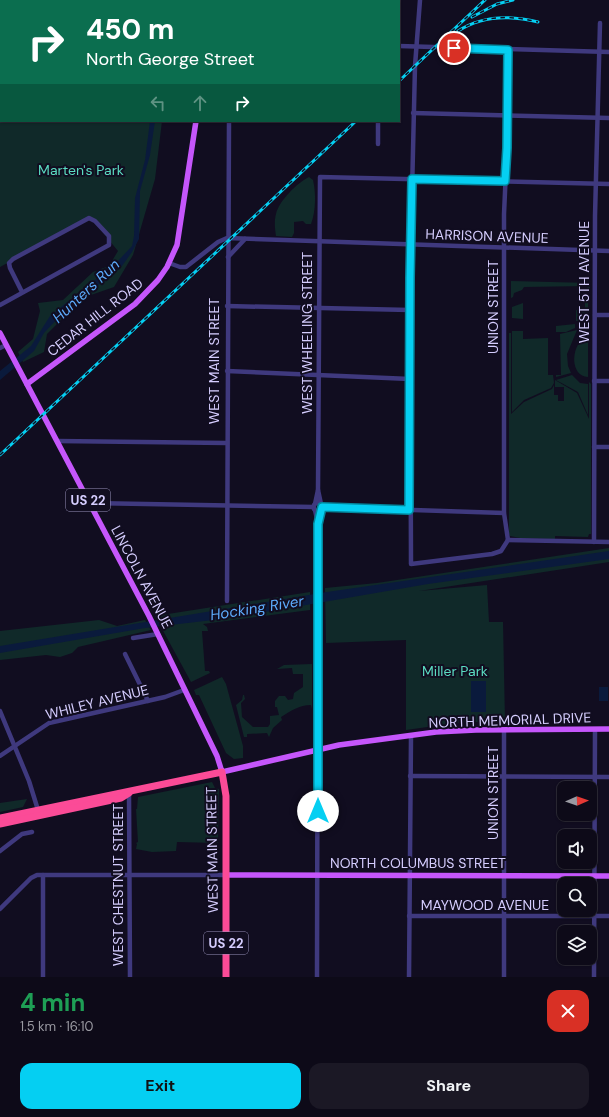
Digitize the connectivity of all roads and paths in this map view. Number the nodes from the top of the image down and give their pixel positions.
1 (420, 0) edge
2 (600, 23) dead end
3 (400, 46) edge
4 (416, 47) junction
5 (508, 50) junction
6 (599, 52) junction
7 (609, 52) edge
8 (413, 113) junction
9 (508, 116) junction
10 (598, 118) junction
11 (609, 118) edge
12 (196, 122) edge
13 (229, 122) edge
14 (378, 122) edge
15 (378, 144) dead end
16 (412, 179) junction
17 (505, 181) junction
18 (595, 184) junction
19 (609, 184) edge
20 (245, 239) junction
21 (228, 240) junction
22 (319, 242) junction
23 (410, 244) junction
24 (504, 247) junction
25 (595, 250) junction
26 (609, 251) edge
27 (228, 257) junction
28 (169, 263) junction
29 (22, 292) junction
30 (0, 305) edge
31 (228, 306) junction
32 (319, 308) junction
33 (410, 310) junction
34 (595, 315) junction
35 (609, 315) edge
36 (0, 333) edge
37 (6, 345) junction
38 (0, 348) edge
39 (227, 371) junction
40 (318, 374) junction
41 (410, 379) junction
42 (594, 381) junction
43 (609, 381) edge
44 (27, 384) junction
45 (57, 441) junction
46 (226, 443) junction
47 (594, 447) junction
48 (609, 447) edge
49 (318, 490) junction
50 (90, 503) junction
51 (228, 504) junction
52 (314, 507) junction
53 (322, 507) junction
54 (409, 510) junction
55 (504, 512) junction
56 (318, 524) junction
57 (508, 540) junction
58 (594, 542) junction
59 (609, 542) edge
60 (227, 601) dead end
61 (158, 632) junction
62 (133, 638) dead end
63 (125, 654) dead end
64 (184, 690) junction
65 (148, 700) junction
66 (0, 711) edge
67 (609, 729) edge
68 (504, 730) junction
69 (595, 730) junction
70 (411, 736) junction
71 (15, 746) junction
72 (318, 750) junction
73 (0, 756) edge
74 (222, 772) junction
75 (410, 776) junction
76 (595, 776) junction
77 (504, 777) junction
78 (609, 777) edge
79 (128, 793) junction
80 (38, 810) junction
81 (0, 818) edge
82 (0, 824) edge
83 (32, 832) dead end
84 (0, 851) edge
85 (43, 875) junction
86 (130, 875) junction
87 (226, 875) junction
88 (318, 875) junction
89 (410, 876) junction
90 (505, 876) junction
91 (595, 876) junction
92 (609, 876) edge
93 (0, 909) edge
94 (409, 916) junction
95 (557, 916) edge
96 (597, 916) edge
97 (609, 916) edge
98 (505, 917) junction
99 (595, 917) edge
100 (43, 977) edge
101 (130, 977) edge
102 (226, 977) edge
103 (317, 977) edge
104 (409, 977) edge
105 (504, 977) edge
106 (594, 977) edge

1 - 4 street
2 - 6 street, WEST 5TH AVENUE
3 - 4 street
4 - 5 street
4 - 8 street
5 - 6 street
5 - 9 street, UNION STREET
6 - 7 street
6 - 10 street, WEST 5TH AVENUE
8 - 9 street
8 - 16 street
9 - 10 street
9 - 17 street, UNION STREET
10 - 11 street
10 - 18 street, WEST 5TH AVENUE
12 - 28 main road, CEDAR HILL ROAD
13 - 21 street, WEST MAIN STREET
14 - 15 street
16 - 17 street
16 - 22 street, WEST WHEELING STREET
16 - 23 street
17 - 18 street
17 - 24 street, UNION STREET
18 - 19 street
18 - 25 street, WEST 5TH AVENUE
20 - 21 street, HARRISON AVENUE
20 - 22 street, HARRISON AVENUE
20 - 27 street
21 - 27 street, WEST MAIN STREET
21 - 28 street
22 - 23 street, HARRISON AVENUE
22 - 32 street, WEST WHEELING STREET
23 - 24 street, HARRISON AVENUE
23 - 33 street
24 - 25 street, HARRISON AVENUE
24 - 55 street, UNION STREET
25 - 26 street, HARRISON AVENUE
25 - 34 street, WEST 5TH AVENUE
27 - 31 street, WEST MAIN STREET
28 - 44 main road, CEDAR HILL ROAD
29 - 29 street
29 - 30 street
31 - 32 street
31 - 39 street, WEST MAIN STREET
32 - 33 street
32 - 40 street, WEST WHEELING STREET
33 - 41 street
34 - 35 street
34 - 42 street, WEST 5TH AVENUE
36 - 37 main road, LINCOLN AVENUE / US 22
37 - 38 street
37 - 44 main road, LINCOLN AVENUE / US 22
39 - 40 street
39 - 46 street, WEST MAIN STREET
40 - 41 street
40 - 49 street, WEST WHEELING STREET
41 - 54 street
42 - 43 street
42 - 47 street, WEST 5TH AVENUE
44 - 45 main road, LINCOLN AVENUE / US 22
45 - 46 street
45 - 50 main road, LINCOLN AVENUE / US 22
46 - 51 street, WEST MAIN STREET
47 - 48 street
47 - 58 street, WEST 5TH AVENUE
49 - 52 street, WEST WHEELING STREET
49 - 53 street, WEST WHEELING STREET
50 - 51 street
50 - 61 main road, LINCOLN AVENUE / US 22
51 - 52 street
51 - 60 street, WEST MAIN STREET
52 - 53 street
52 - 53 street
52 - 56 street, WEST WHEELING STREET
53 - 54 street
53 - 56 street, WEST WHEELING STREET
54 - 55 street
54 - 57 street
55 - 57 street, UNION STREET
56 - 72 street, WEST WHEELING STREET
57 - 58 street
58 - 59 street
61 - 62 street
61 - 64 main road, LINCOLN AVENUE / US 22
63 - 65 street
64 - 65 street, WHILEY AVENUE
64 - 74 main road, LINCOLN AVENUE / US 22
65 - 71 street, WHILEY AVENUE
66 - 71 street
67 - 69 main road, NORTH MEMORIAL DRIVE
68 - 69 main road, NORTH MEMORIAL DRIVE
68 - 70 main road, NORTH MEMORIAL DRIVE
68 - 77 street, UNION STREET
69 - 76 street
70 - 72 main road, NORTH MEMORIAL DRIVE
70 - 75 street
71 - 73 street, WHILEY AVENUE
71 - 80 street
72 - 74 main road, NORTH MEMORIAL DRIVE
72 - 88 street, WEST WHEELING STREET
74 - 79 highway
74 - 87 highway, WEST MAIN STREET / US 22
75 - 77 street
75 - 89 street
76 - 77 street
76 - 78 street
76 - 91 street
77 - 90 street, UNION STREET
79 - 80 highway
79 - 82 highway
79 - 86 street, WEST CHESTNUT STREET
80 - 81 highway
83 - 84 street
85 - 86 street
85 - 93 street
85 - 100 street
86 - 87 street
86 - 101 street, WEST CHESTNUT STREET
87 - 88 main road, NORTH COLUMBUS STREET
87 - 102 highway, WEST MAIN STREET / US 22
88 - 89 main road, NORTH COLUMBUS STREET
88 - 103 street, WEST WHEELING STREET
89 - 90 main road, NORTH COLUMBUS STREET
89 - 94 street
90 - 91 main road, NORTH COLUMBUS STREET
90 - 98 street, UNION STREET
91 - 92 main road, NORTH COLUMBUS STREET
94 - 98 street, MAYWOOD AVENUE
94 - 104 street
95 - 98 street, MAYWOOD AVENUE
96 - 97 street, MAYWOOD AVENUE
98 - 105 street, UNION STREET
99 - 106 street

